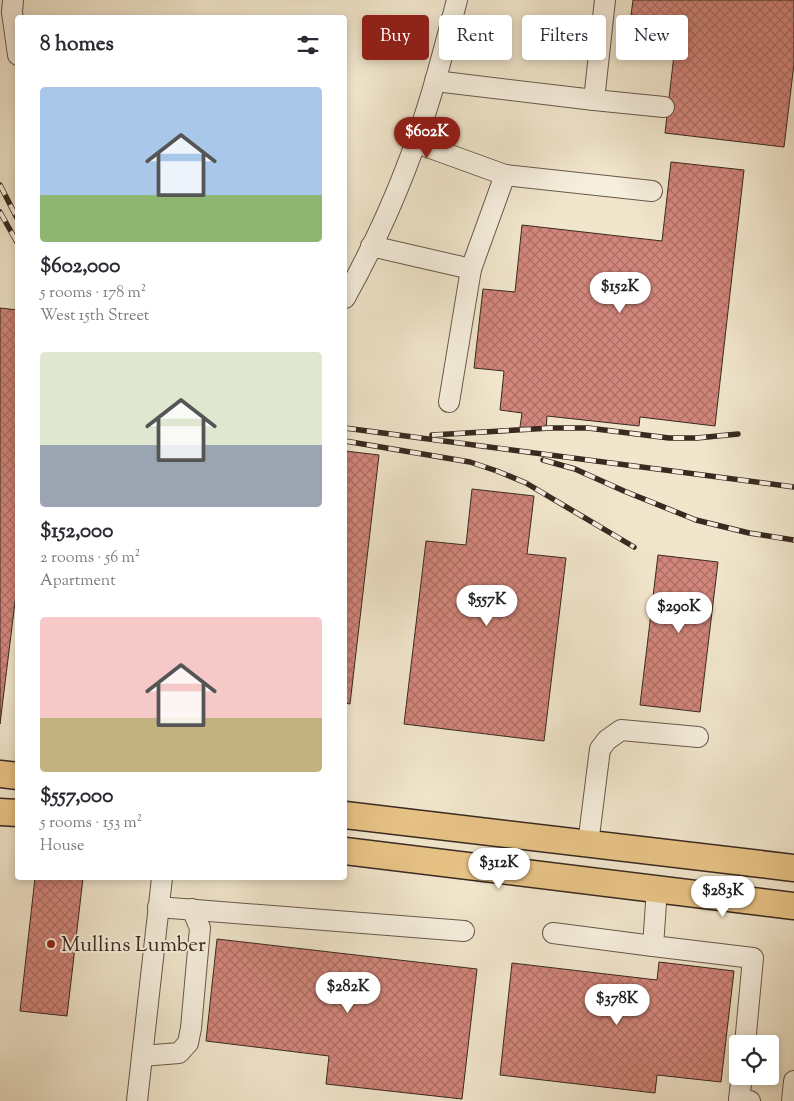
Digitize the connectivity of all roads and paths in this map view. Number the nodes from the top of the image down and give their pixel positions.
1 (13, 0) edge
2 (457, 0) edge
3 (605, 0) edge
4 (15, 34) edge
5 (435, 81) junction
6 (594, 100) junction
7 (664, 107) dead end
8 (414, 142) junction
9 (505, 175) junction
10 (652, 191) dead end
11 (372, 246) junction
12 (471, 269) junction
13 (347, 294) edge
14 (449, 402) dead end
15 (698, 738) dead end
16 (0, 774) edge
17 (15, 776) edge
18 (0, 812) edge
19 (15, 813) edge
20 (347, 815) edge
21 (588, 844) junction
22 (347, 851) edge
23 (794, 868) edge
24 (162, 880) edge
25 (657, 889) junction
26 (794, 906) edge
27 (158, 907) junction
28 (192, 909) junction
29 (464, 931) dead end
30 (553, 933) dead end
31 (652, 946) junction
32 (746, 1035) edge
33 (142, 1056) junction
34 (794, 1081) edge
35 (741, 1085) edge
36 (137, 1101) edge
37 (750, 1101) edge
38 (792, 1101) edge

1 - 4 street
2 - 5 street
3 - 6 street
5 - 6 street
5 - 8 street
6 - 7 street
8 - 9 street
8 - 11 street
9 - 10 street
9 - 12 street
11 - 12 street
11 - 13 street
12 - 14 street
15 - 21 street
16 - 17 main road
18 - 19 main road
20 - 21 main road
21 - 23 main road
22 - 25 main road
24 - 27 street
25 - 26 main road
25 - 31 street
27 - 28 street
27 - 33 street
28 - 29 street
28 - 33 street
30 - 31 street
31 - 32 street
33 - 36 street
34 - 38 street
35 - 37 street

